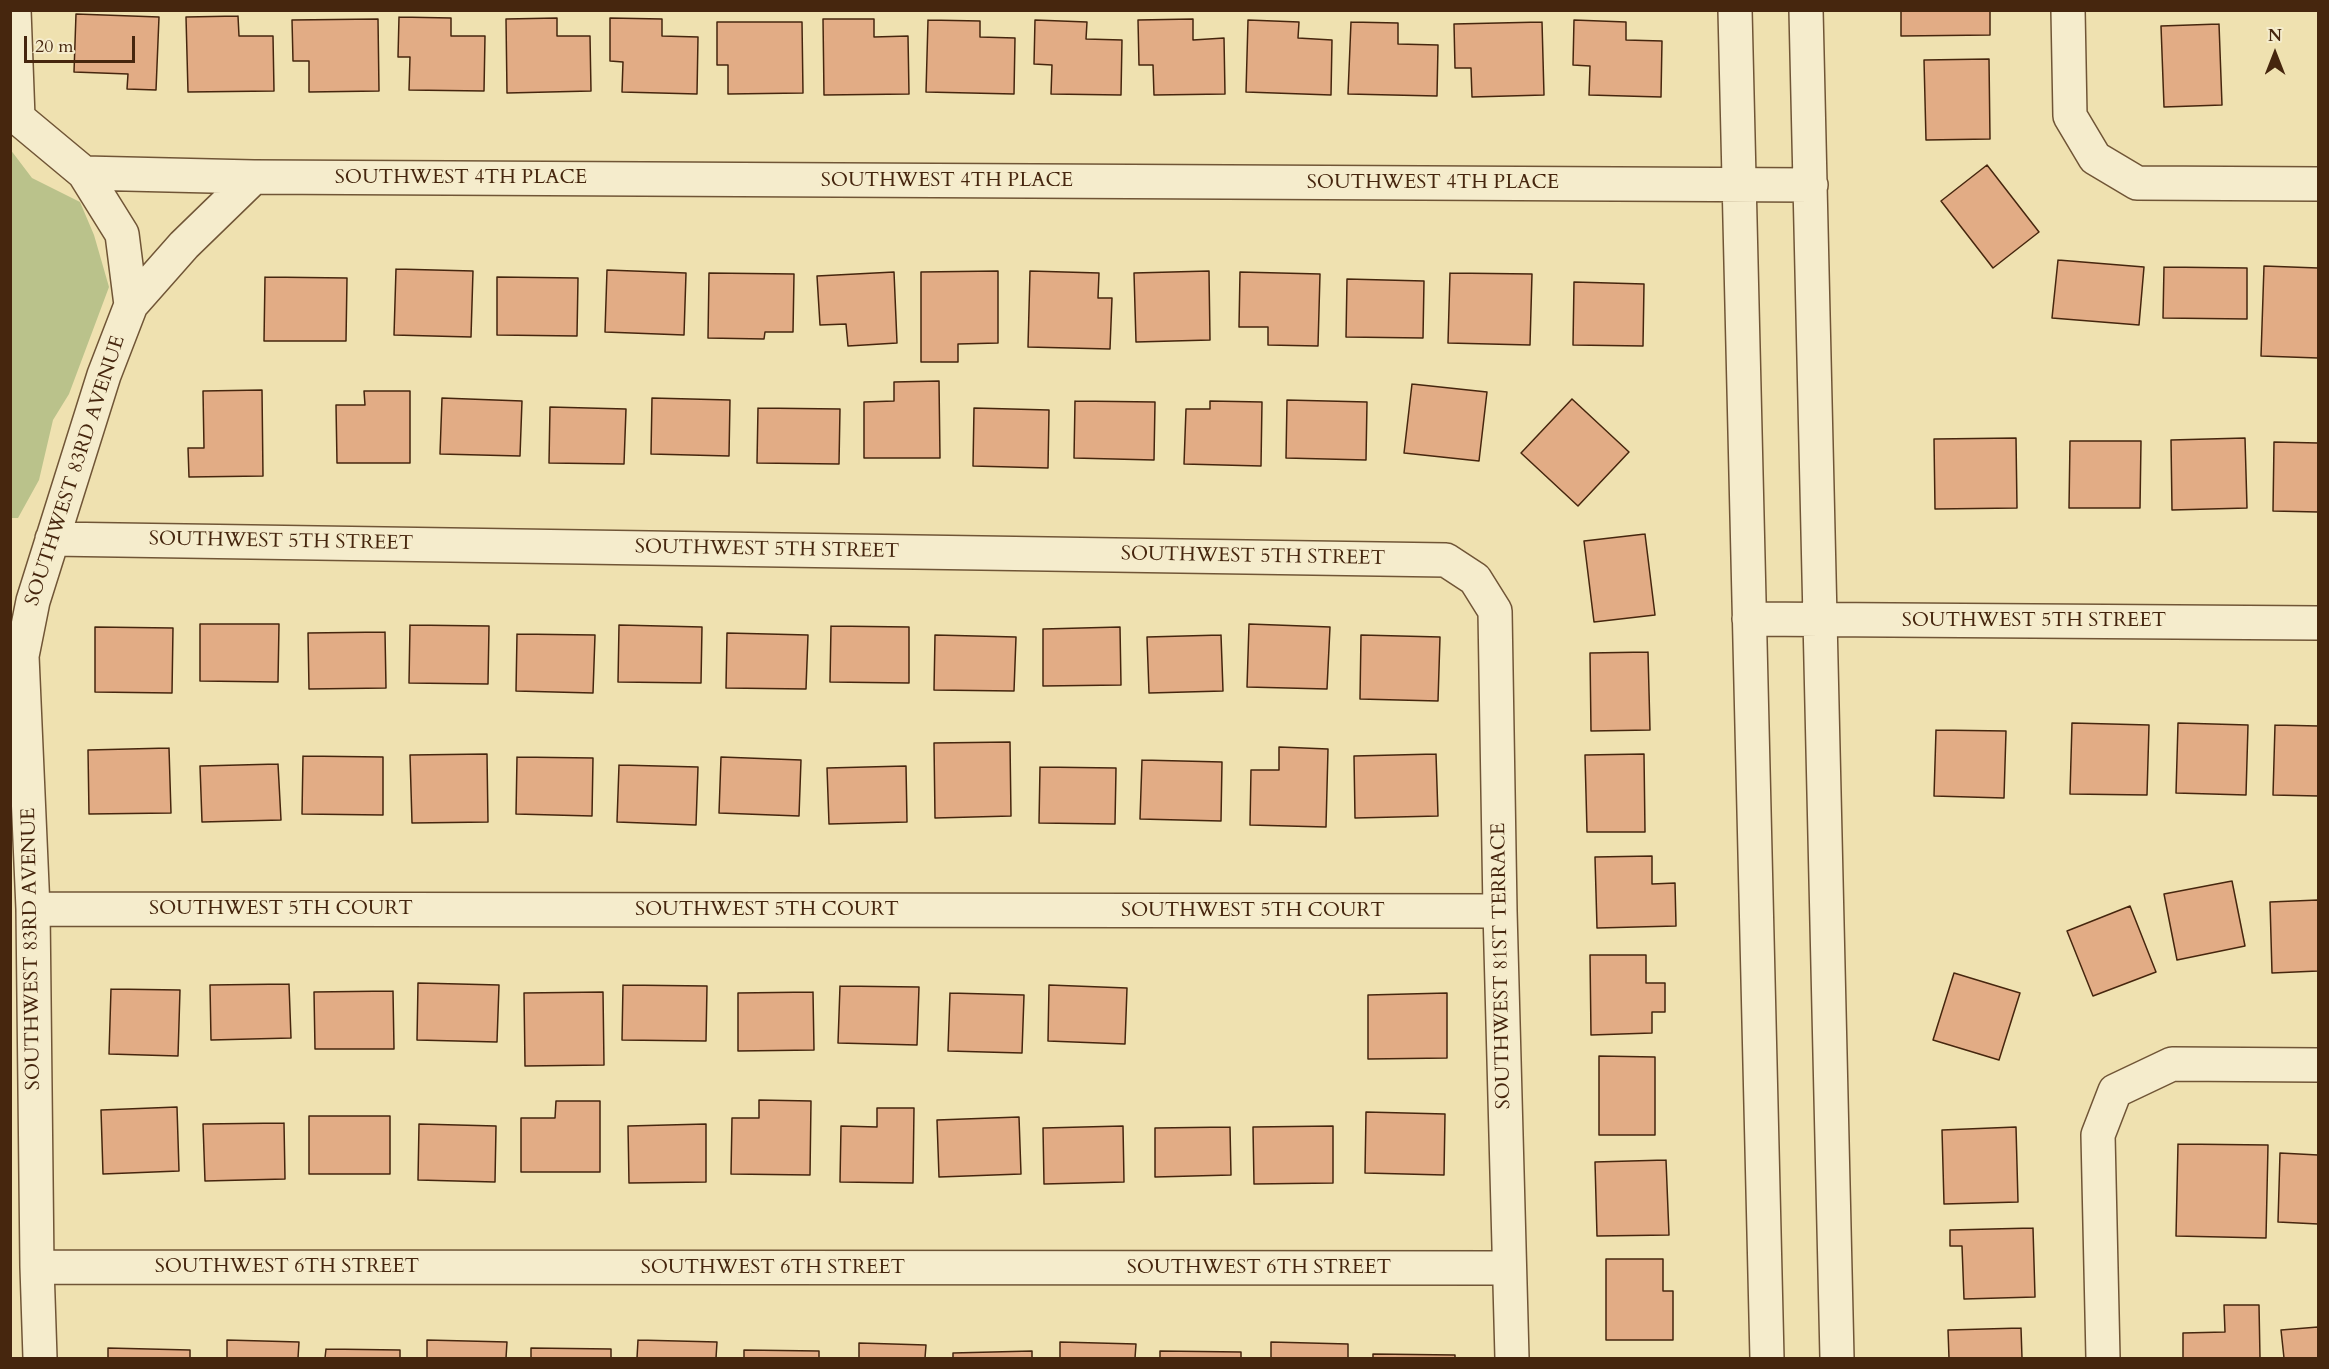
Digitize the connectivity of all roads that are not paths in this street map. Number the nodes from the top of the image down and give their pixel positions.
1 (14, 10) edge
2 (1735, 10) edge
3 (1806, 10) edge
4 (2068, 10) edge
5 (84, 173) junction
6 (254, 177) junction
7 (2319, 184) edge
8 (1740, 185) junction
9 (1810, 185) junction
10 (131, 305) junction
11 (52, 539) junction
12 (1475, 579) joint
13 (1749, 619) junction
14 (1819, 620) junction
15 (2319, 623) edge
16 (33, 909) junction
17 (1500, 911) junction
18 (2319, 1065) edge
19 (37, 1267) junction
20 (1509, 1268) junction
21 (40, 1359) edge
22 (1512, 1359) edge
23 (1767, 1359) edge
24 (1837, 1359) edge
25 (2103, 1359) edge

1 - 5 street, SOUTHWEST 83RD AVENUE
2 - 8 street
3 - 9 street
4 - 7 street
5 - 6 street, SOUTHWEST 4TH PLACE
5 - 10 street, SOUTHWEST 83RD AVENUE
6 - 8 street, SOUTHWEST 4TH PLACE
6 - 10 street, SOUTHWEST 83RD AVENUE
8 - 9 street, SOUTHWEST 4TH PLACE
8 - 13 street
9 - 14 street
10 - 11 street, SOUTHWEST 83RD AVENUE
11 - 12 street, SOUTHWEST 5TH STREET
11 - 16 street, SOUTHWEST 83RD AVENUE
12 - 17 street, SOUTHWEST 81ST TERRACE
13 - 14 street, SOUTHWEST 5TH STREET
13 - 23 street
14 - 15 street, SOUTHWEST 5TH STREET
14 - 24 street
16 - 17 street, SOUTHWEST 5TH COURT
16 - 19 street, SOUTHWEST 83RD AVENUE
17 - 20 street, SOUTHWEST 81ST TERRACE
18 - 25 street
19 - 20 street, SOUTHWEST 6TH STREET
19 - 21 street, SOUTHWEST 83RD AVENUE
20 - 22 street, SOUTHWEST 81ST TERRACE

